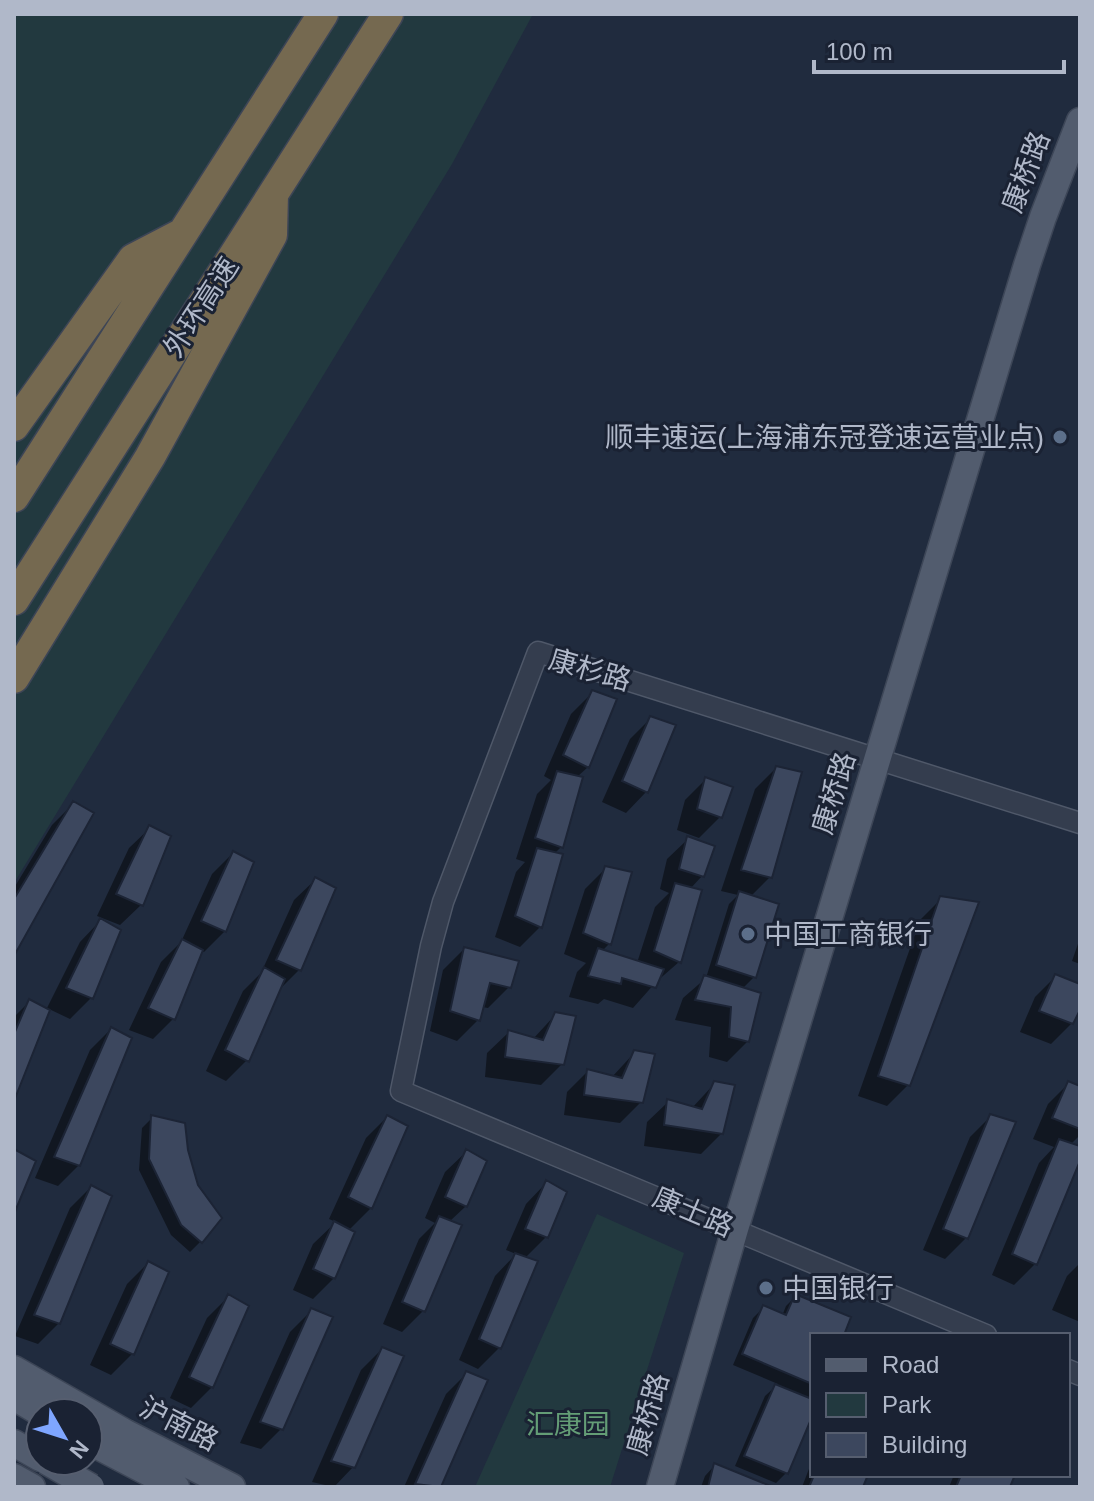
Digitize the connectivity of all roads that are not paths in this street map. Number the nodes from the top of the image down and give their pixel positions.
1 (323, 14) edge
2 (388, 14) edge
3 (1080, 121) edge
4 (274, 193) junction
5 (183, 233) junction
6 (14, 426) edge
7 (14, 497) edge
8 (14, 600) edge
9 (14, 678) edge
10 (878, 759) junction
11 (1080, 823) edge
12 (401, 1091) joint
13 (735, 1229) junction
14 (981, 1333) edge
15 (14, 1369) edge
16 (104, 1449) edge
17 (14, 1477) edge
18 (32, 1487) edge
19 (176, 1487) edge
20 (232, 1487) edge
21 (660, 1487) edge

1 - 5 highway, 外环高速
2 - 4 highway, 外环高速
3 - 10 main road, 康桥路
4 - 8 highway, 外环高速
4 - 9 highway
5 - 6 highway
5 - 7 highway, 外环高速
10 - 11 street, 康杉路
10 - 12 street, 康杉路
10 - 13 main road, 康桥路
12 - 13 street, 康士路
13 - 14 street, 康士路
13 - 21 main road, 康桥路
15 - 20 main road, 沪南路
16 - 19 main road
17 - 18 main road

